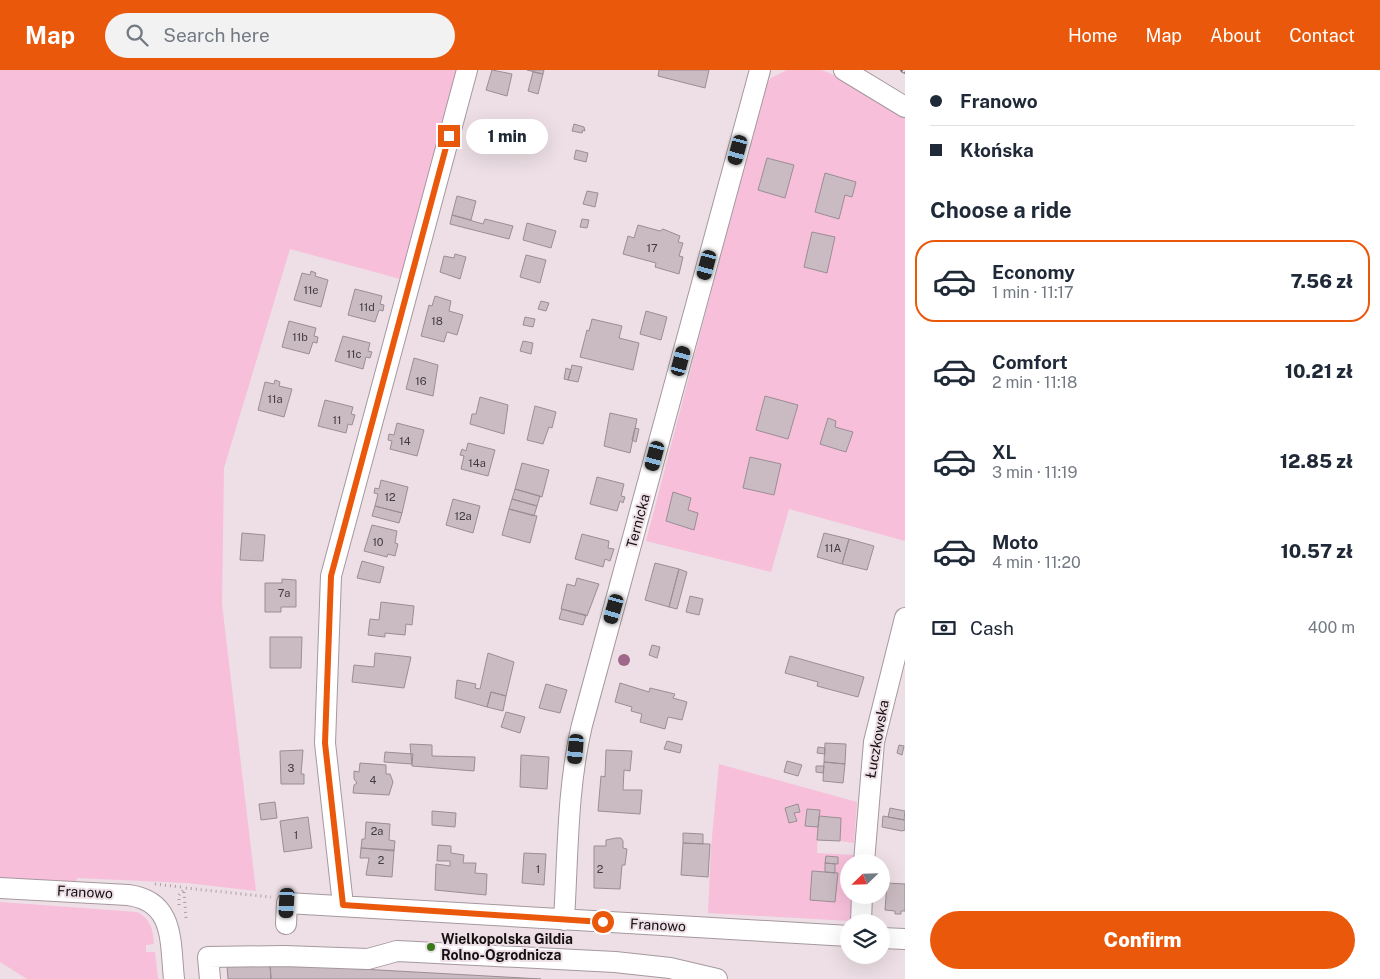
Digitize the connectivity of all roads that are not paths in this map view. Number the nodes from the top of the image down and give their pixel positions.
1 (467, 70) edge
2 (760, 70) edge
3 (844, 70) edge
4 (905, 107) edge
5 (905, 618) edge
6 (865, 854) edge
7 (0, 888) edge
8 (343, 905) junction
9 (564, 920) junction
10 (286, 924) dead end
11 (840, 935) edge
12 (890, 938) edge
13 (905, 939) edge
14 (638, 972) edge
15 (669, 974) edge
16 (712, 978) edge
17 (174, 979) edge
18 (210, 979) edge

1 - 8 street
2 - 9 street, Ternicka
3 - 4 street
5 - 6 street, Łuczkowska
7 - 17 street, Franowo
8 - 9 street, Franowo
8 - 10 street, Franowo
9 - 11 street, Franowo
12 - 13 street
14 - 15 street
14 - 18 street
15 - 16 street

